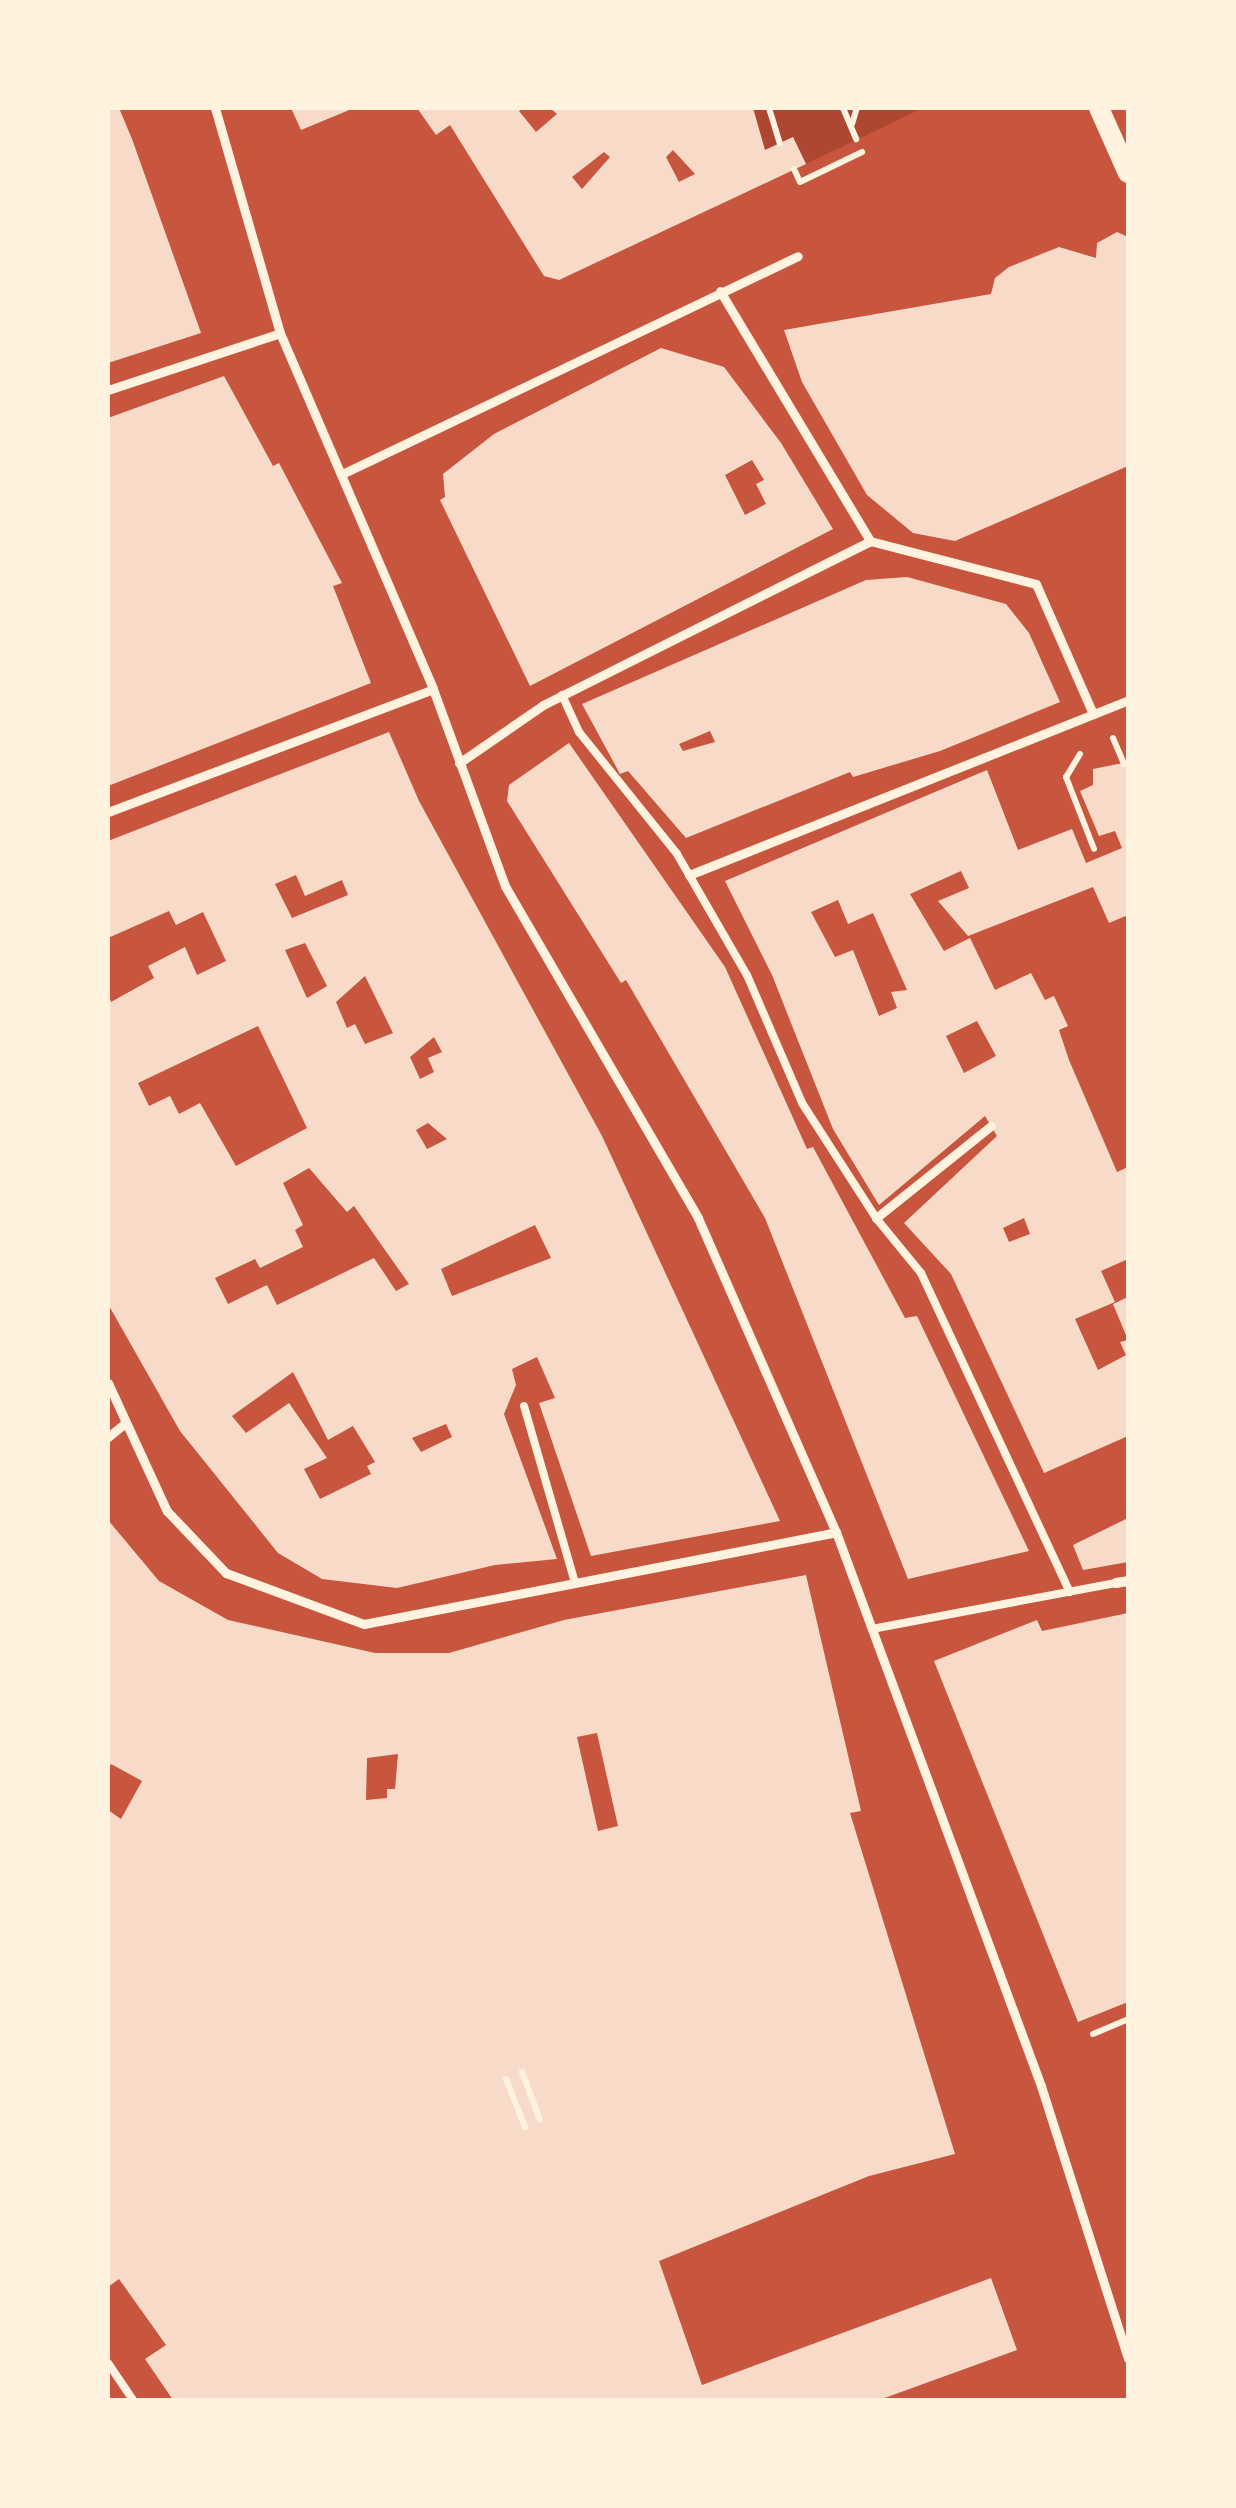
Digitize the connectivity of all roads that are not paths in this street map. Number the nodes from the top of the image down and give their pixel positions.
1 (215, 108) edge
2 (1099, 108) edge
3 (1128, 173) edge
4 (798, 256) dead end
5 (720, 290) junction
6 (280, 332) junction
7 (108, 390) edge
8 (342, 474) junction
9 (870, 541) junction
10 (433, 689) junction
11 (562, 695) junction
12 (1128, 700) edge
13 (1093, 714) junction
14 (459, 763) junction
15 (108, 812) edge
16 (689, 875) junction
17 (991, 1126) dead end
18 (876, 1218) junction
19 (108, 1383) edge
20 (524, 1406) dead end
21 (124, 1424) junction
22 (108, 1437) edge
23 (836, 1532) junction
24 (1122, 1582) edge
25 (574, 1583) junction
26 (1070, 1592) junction
27 (872, 1630) junction
28 (1128, 2358) edge
29 (108, 2363) edge
30 (133, 2400) edge

1 - 6 street
2 - 3 main road
4 - 5 street
5 - 8 street
5 - 9 street
6 - 7 street
6 - 8 street
8 - 10 street
9 - 11 street
9 - 13 street
10 - 14 street
10 - 15 street
11 - 14 street
11 - 16 lane
12 - 13 street
13 - 16 street
14 - 23 street
16 - 18 lane
17 - 18 street
18 - 26 lane
19 - 21 street
20 - 25 lane
21 - 22 street
21 - 25 street
23 - 25 street
23 - 27 street
24 - 26 lane
26 - 27 lane
27 - 28 street
29 - 30 lane

